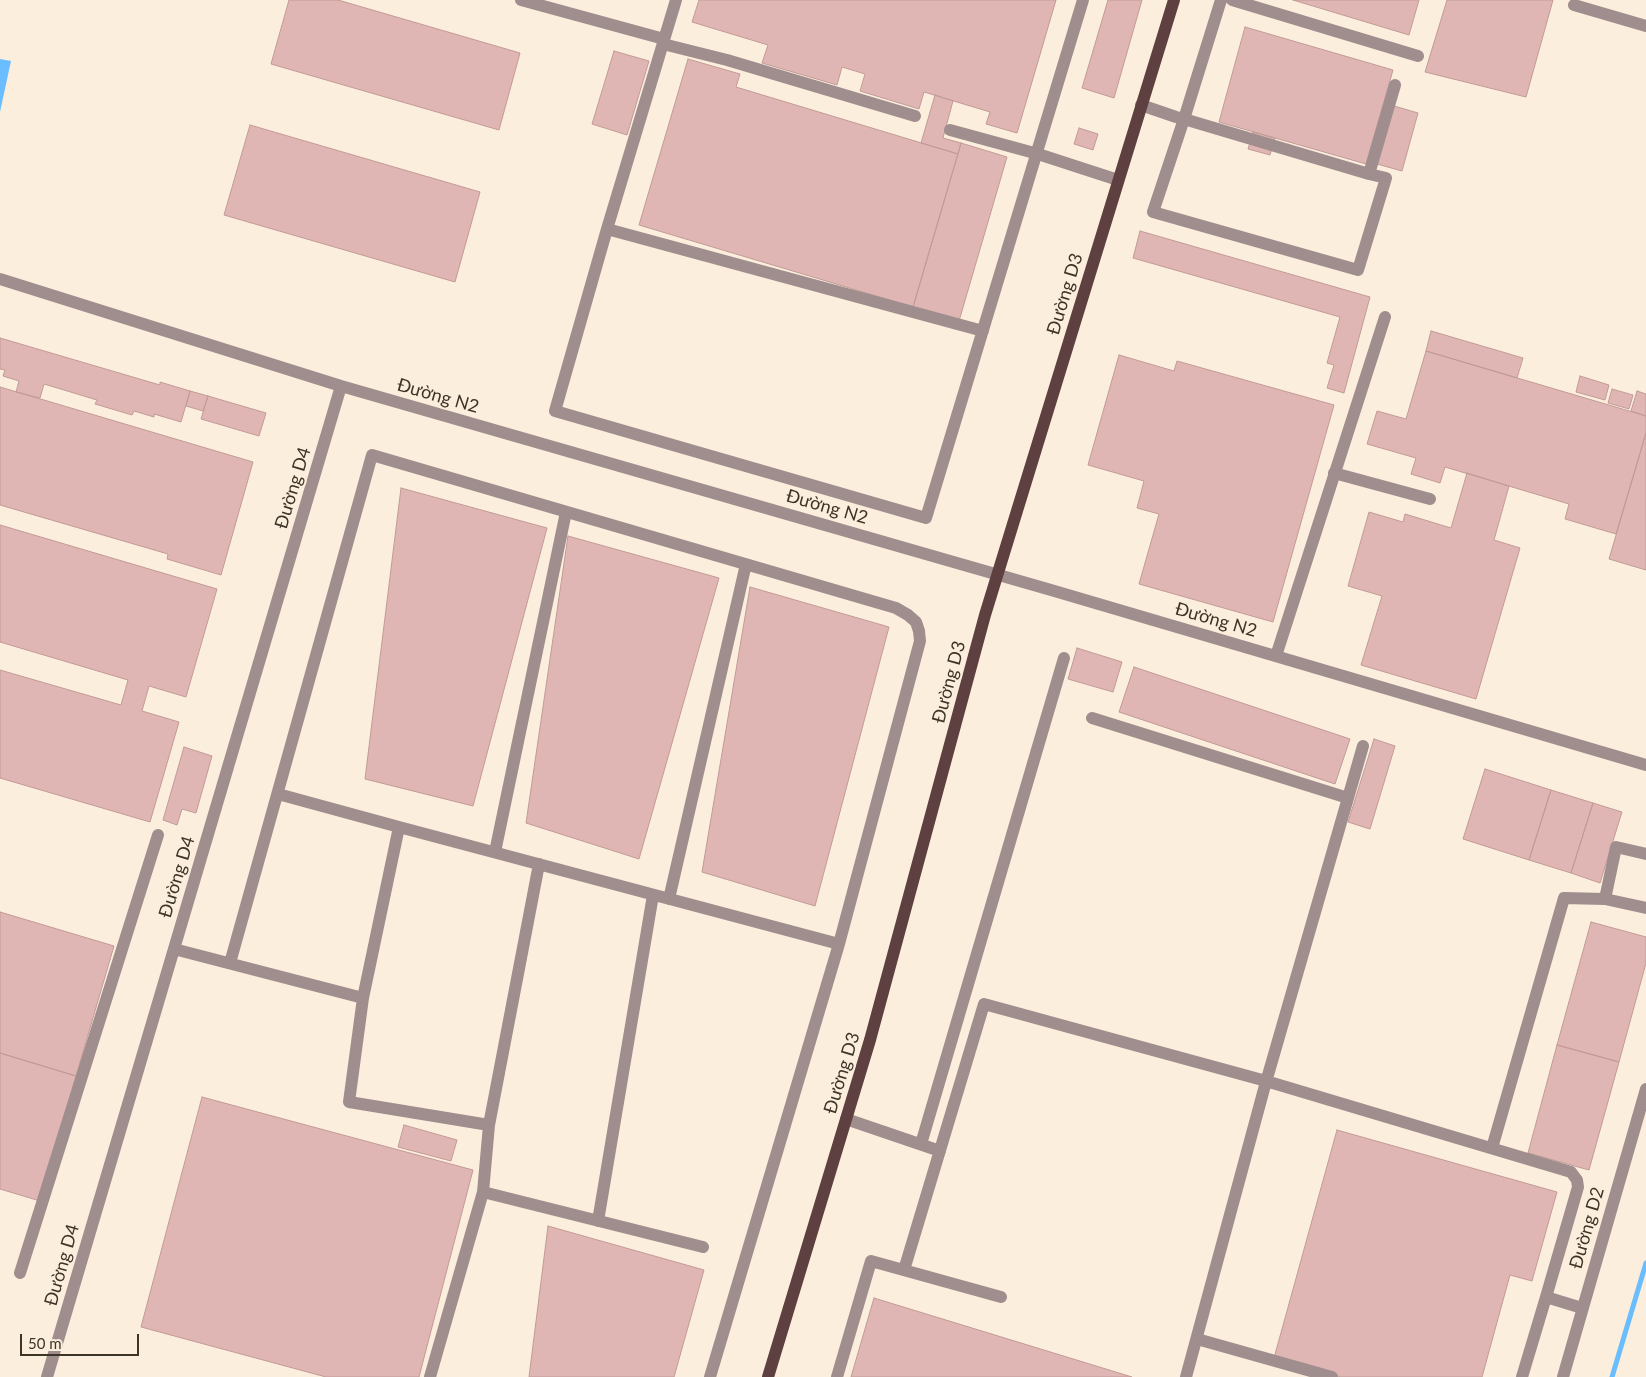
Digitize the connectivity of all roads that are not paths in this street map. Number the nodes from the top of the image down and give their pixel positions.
1 (521, 0) edge
2 (676, 0) edge
3 (1083, 0) edge
4 (1174, 0) edge
5 (1221, 0) edge
6 (1232, 0) edge
7 (1574, 5) dead end
8 (1646, 26) edge
9 (663, 41) junction
10 (1418, 56) dead end
11 (1395, 85) dead end
12 (1141, 105) junction
13 (915, 116) dead end
14 (1184, 119) junction
15 (950, 130) dead end
16 (1038, 154) junction
17 (1369, 174) junction
18 (1118, 180) junction
19 (607, 229) junction
20 (0, 279) edge
21 (1385, 317) dead end
22 (983, 331) junction
23 (341, 386) junction
24 (1334, 474) junction
25 (1430, 499) dead end
26 (566, 512) junction
27 (746, 564) junction
28 (997, 574) junction
29 (1276, 656) junction
30 (1064, 658) dead end
31 (1092, 718) dead end
32 (1362, 746) dead end
33 (1646, 765) edge
34 (278, 794) junction
35 (1348, 798) junction
36 (400, 827) junction
37 (158, 835) dead end
38 (495, 852) junction
39 (1646, 854) edge
40 (539, 864) junction
41 (653, 895) junction
42 (669, 899) junction
43 (1605, 899) junction
44 (1646, 908) edge
45 (839, 944) junction
46 (174, 949) junction
47 (230, 964) junction
48 (363, 998) junction
49 (1266, 1081) junction
50 (1646, 1089) edge
51 (846, 1119) junction
52 (489, 1125) junction
53 (921, 1144) junction
54 (1492, 1148) junction
55 (940, 1151) junction
56 (483, 1192) junction
57 (598, 1221) junction
58 (703, 1247) dead end
59 (904, 1270) junction
60 (20, 1272) dead end
61 (1000, 1297) dead end
62 (1546, 1297) junction
63 (1582, 1308) junction
64 (1196, 1339) junction
65 (47, 1377) edge
66 (430, 1377) edge
67 (710, 1377) edge
68 (768, 1377) edge
69 (837, 1377) edge
70 (1186, 1377) edge
71 (1332, 1377) edge
72 (1522, 1377) edge
73 (1563, 1377) edge

1 - 9 street
2 - 9 street
3 - 16 street
4 - 12 main road, Đường D3
5 - 14 street
6 - 10 street
7 - 8 street
9 - 13 street
9 - 19 street
11 - 17 street
12 - 14 street
12 - 18 main road, Đường D3
14 - 17 street
14 - 17 street
15 - 16 street
16 - 18 street
16 - 22 street
18 - 28 main road, Đường D3
19 - 22 street
19 - 22 street
20 - 23 street, Đường N2
21 - 24 street
23 - 28 street, Đường N2
23 - 46 street, Đường D4
24 - 25 street
24 - 29 street
26 - 27 street
26 - 34 street
26 - 38 street
27 - 42 street
27 - 45 street
28 - 29 street, Đường N2
28 - 51 main road, Đường D3
29 - 33 street, Đường N2
30 - 53 street
31 - 35 street
32 - 35 street
34 - 36 street
34 - 47 street
35 - 49 street
36 - 38 street
36 - 48 street
37 - 60 street
38 - 40 street
39 - 43 street
40 - 41 street
40 - 52 street
41 - 42 street
41 - 57 street
42 - 45 street
43 - 44 street
43 - 54 street
45 - 67 street
46 - 47 street
46 - 65 street, Đường D4
47 - 48 street
48 - 52 street
49 - 54 street
49 - 55 street
49 - 64 street
50 - 63 street, Đường D2
51 - 53 street
51 - 68 main road, Đường D3
52 - 56 street
53 - 55 street
54 - 62 street
55 - 59 street
56 - 57 street
56 - 66 street
57 - 58 street
59 - 61 street
59 - 69 street
62 - 63 street
62 - 72 street
63 - 73 street, Đường D2
64 - 70 street
64 - 71 street

